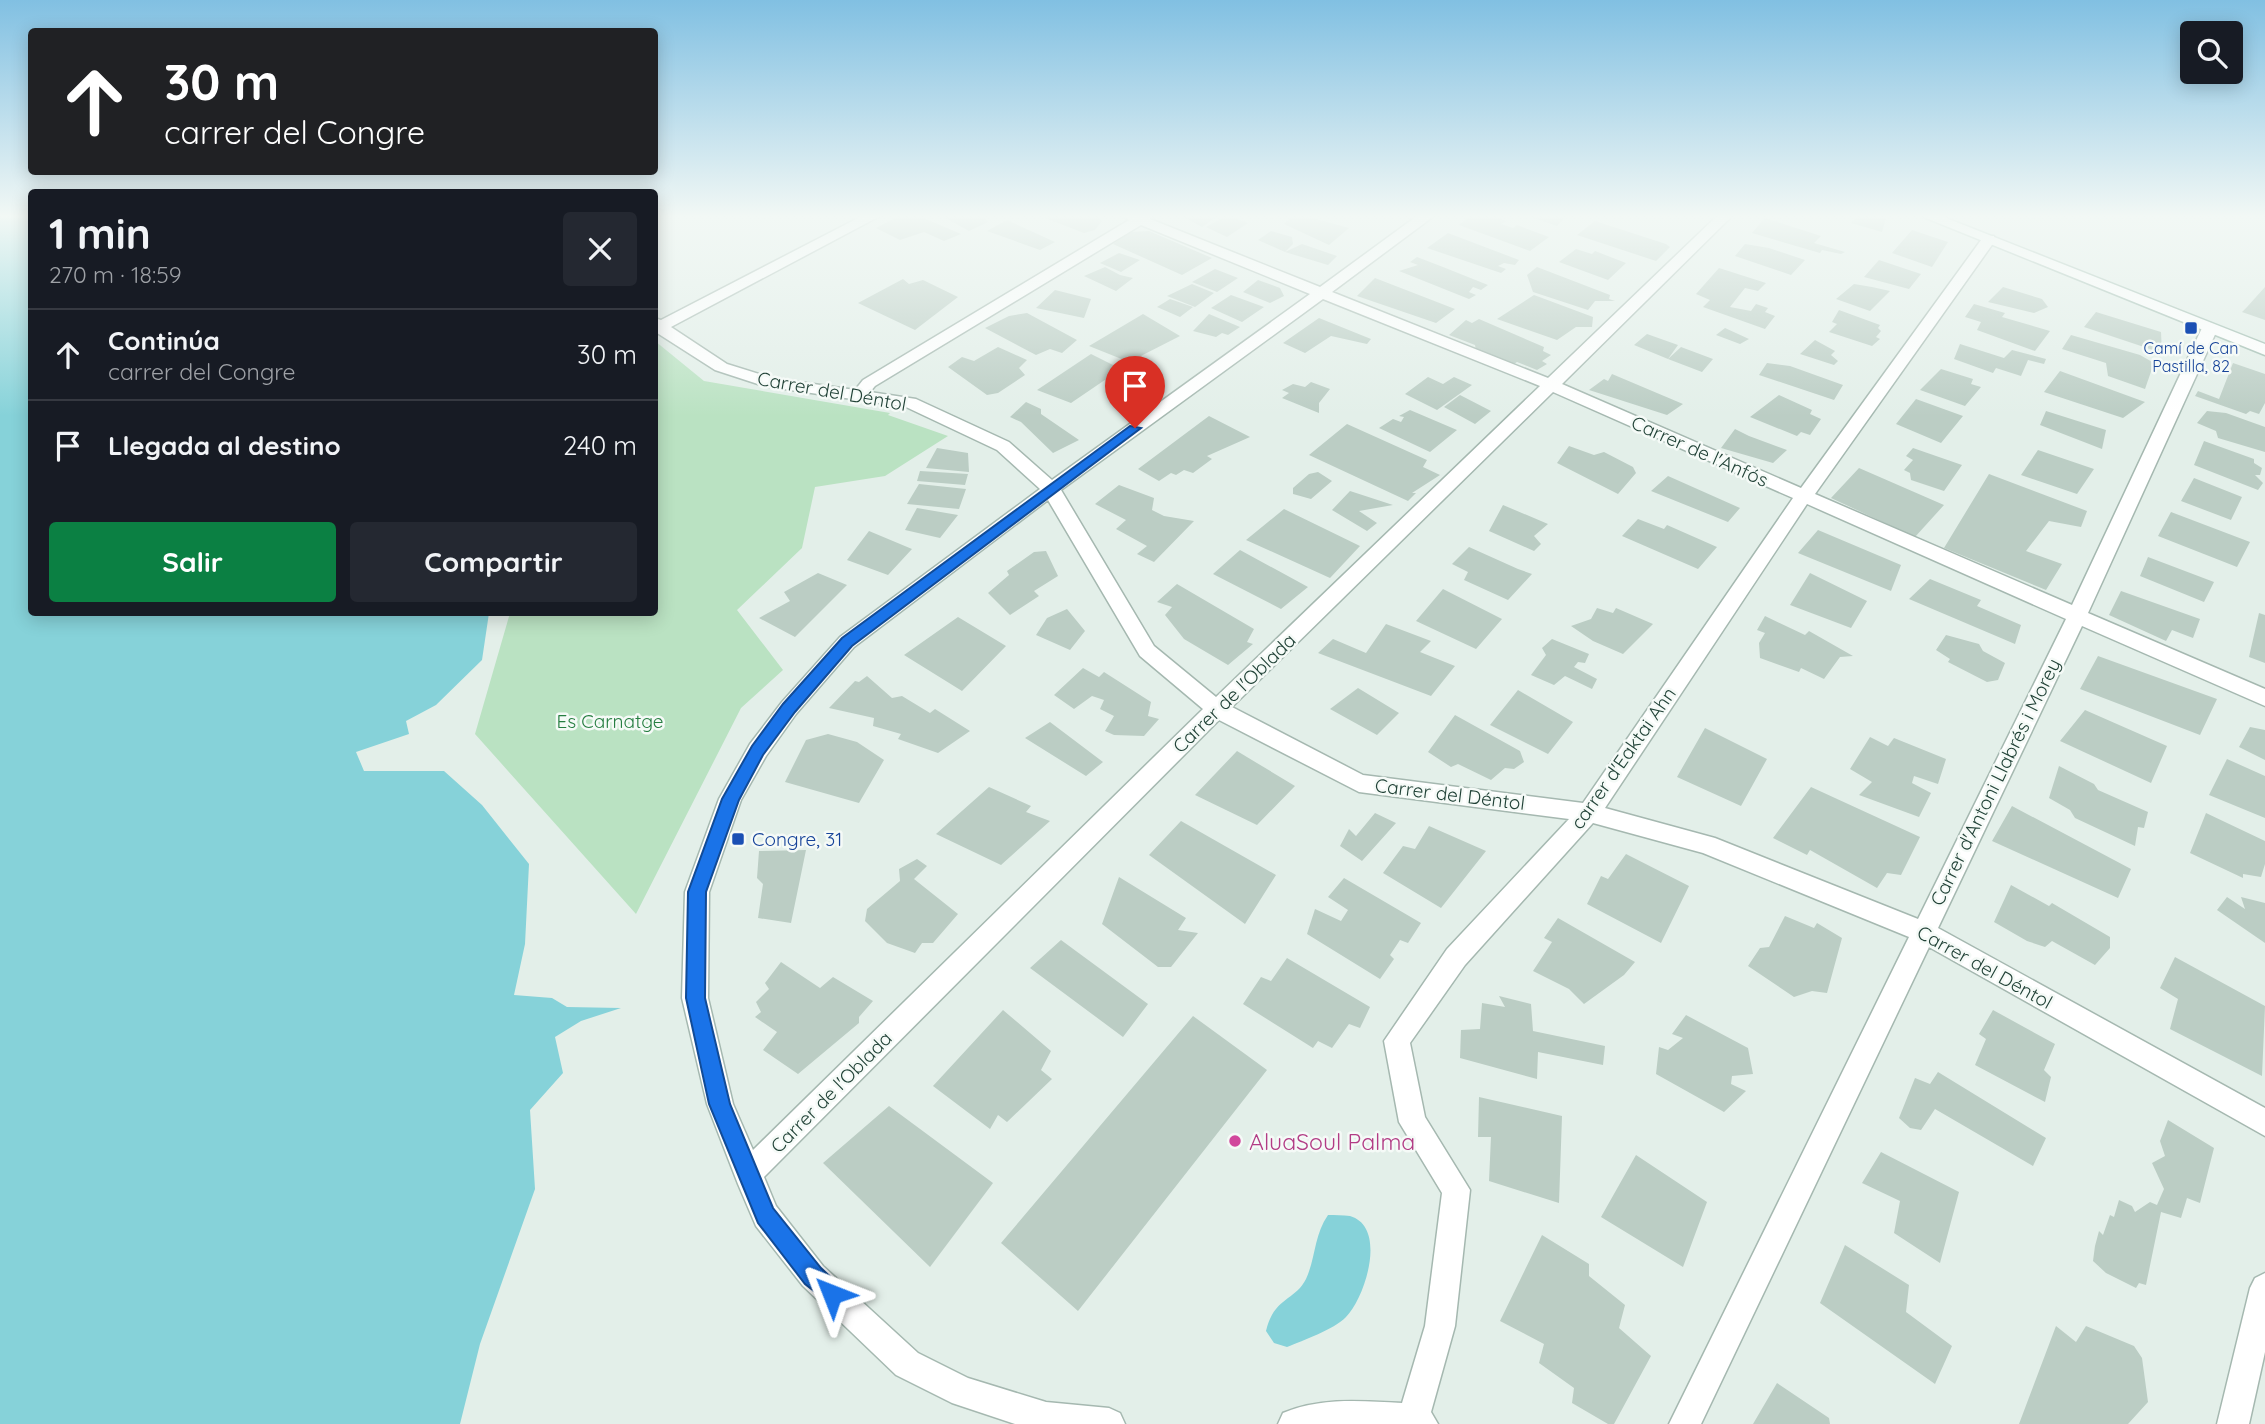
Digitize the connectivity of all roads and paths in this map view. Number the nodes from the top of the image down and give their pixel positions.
1 (740, 282) edge
2 (1034, 282) edge
3 (1299, 282) edge
4 (1339, 282) edge
5 (1657, 282) edge
6 (1958, 282) edge
7 (2097, 282) edge
8 (1325, 293) junction
9 (658, 324) edge
10 (658, 325) edge
11 (2210, 328) junction
12 (2265, 350) edge
13 (1551, 385) junction
14 (860, 394) junction
15 (1051, 489) junction
16 (1804, 496) junction
17 (2077, 616) junction
18 (2265, 698) edge
19 (1217, 709) junction
20 (1589, 813) junction
21 (1922, 931) junction
22 (2265, 1123) edge
23 (748, 1174) junction
24 (2265, 1288) edge
25 (1418, 1422) edge
26 (1109, 1424) edge
27 (1294, 1424) edge
28 (1685, 1424) edge
29 (2233, 1424) edge

1 - 9 street
2 - 14 street
3 - 8 street, Carrer de l'Anfós
4 - 8 street
5 - 13 street, Carrer de l'Oblada
6 - 16 street, carrer d'Eaktai Ahn
7 - 11 street
8 - 13 street, Carrer de l'Anfós
8 - 15 street
10 - 14 street, Carrer del Déntol
11 - 12 street
11 - 17 street, Carrer d'Antoni Llabrés i Morey
13 - 16 street, Carrer de l'Anfós
13 - 19 street, Carrer de l'Oblada
14 - 15 street, Carrer del Déntol
15 - 19 street, Carrer del Déntol
15 - 23 street
16 - 17 street, Carrer de l'Anfós
16 - 20 street, carrer d'Eaktai Ahn
17 - 18 street, Carrer de l'Anfós
17 - 21 street, Carrer d'Antoni Llabrés i Morey
19 - 20 street, Carrer del Déntol
19 - 23 street, Carrer de l'Oblada
20 - 21 street, Carrer del Déntol
20 - 25 street, carrer d'Eaktai Ahn
21 - 22 street, Carrer del Déntol
21 - 28 street, Carrer d'Antoni Llabrés i Morey
23 - 26 street
24 - 29 street
25 - 27 street

